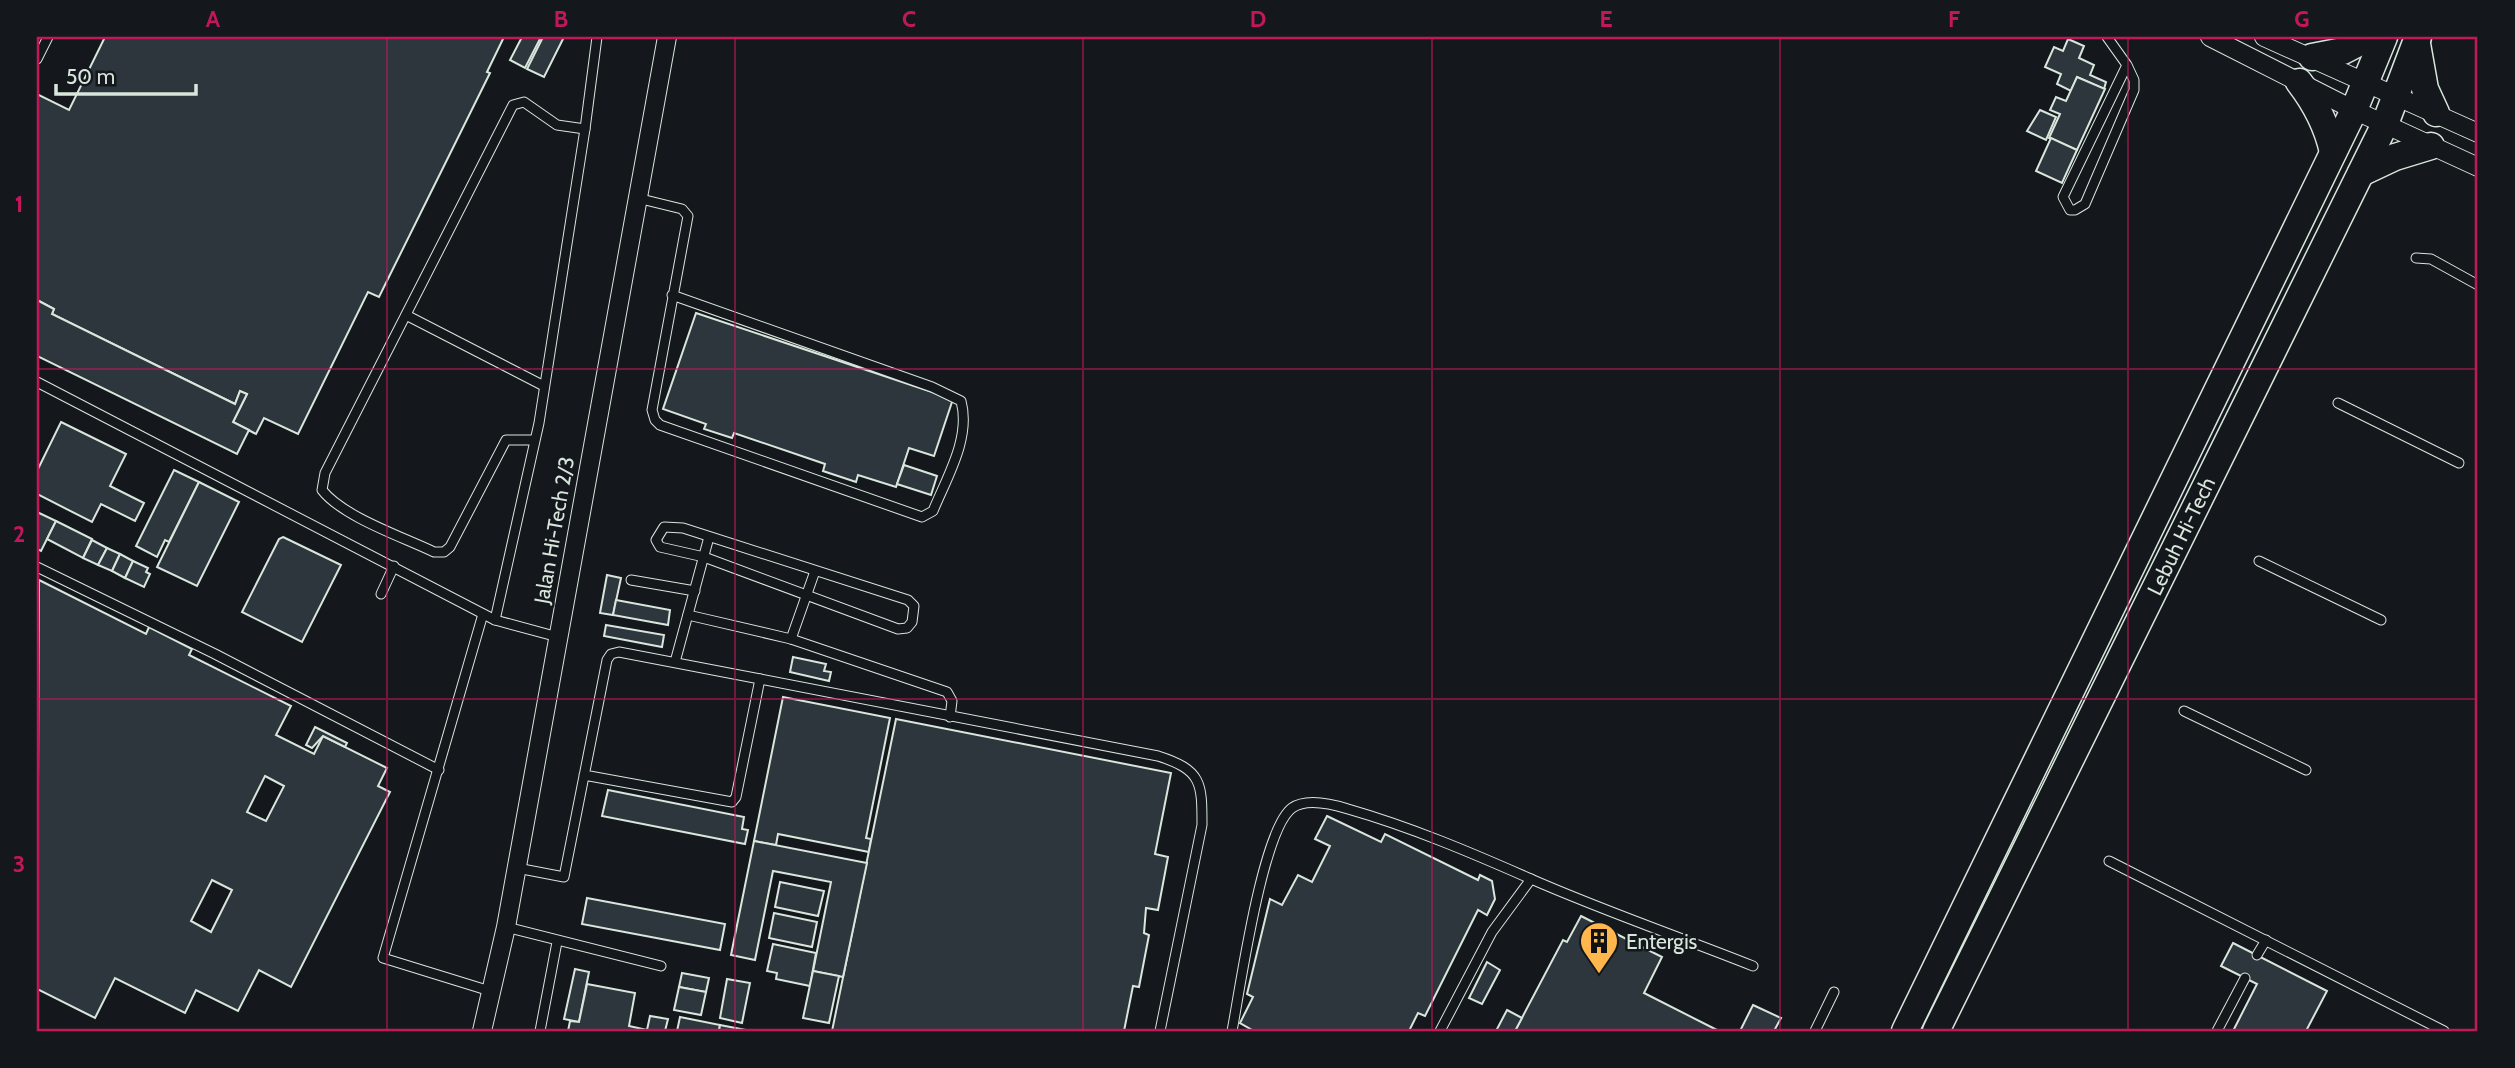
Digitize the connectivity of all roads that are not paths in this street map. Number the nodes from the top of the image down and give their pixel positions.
1 (48, 37) edge
2 (597, 37) edge
3 (667, 37) edge
4 (2107, 37) edge
5 (2210, 37) edge
6 (2264, 37) edge
7 (2370, 37) edge
8 (2384, 37) edge
9 (2417, 38) edge
10 (2312, 57) junction
11 (37, 59) edge
12 (2126, 65) junction
13 (2367, 81) junction
14 (2300, 82) junction
15 (2396, 94) junction
16 (2354, 110) junction
17 (2436, 113) junction
18 (2385, 124) junction
19 (586, 129) junction
20 (2478, 133) edge
21 (2431, 146) junction
22 (2333, 152) junction
23 (2478, 167) edge
24 (2361, 173) junction
25 (637, 198) junction
26 (2416, 258) dead end
27 (2478, 285) edge
28 (672, 295) junction
29 (406, 315) junction
30 (37, 382) edge
31 (544, 386) junction
32 (2338, 403) dead end
33 (534, 440) junction
34 (2459, 463) dead end
35 (709, 537) junction
36 (704, 557) junction
37 (2259, 561) dead end
38 (394, 566) junction
39 (37, 567) edge
40 (815, 571) junction
41 (631, 580) dead end
42 (695, 591) junction
43 (380, 594) dead end
44 (806, 595) junction
45 (483, 614) junction
46 (688, 615) junction
47 (495, 620) junction
48 (2381, 620) dead end
49 (558, 637) junction
50 (791, 639) junction
51 (675, 663) junction
52 (760, 679) junction
53 (2184, 711) dead end
54 (950, 717) junction
55 (439, 770) junction
56 (2305, 770) dead end
57 (584, 775) junction
58 (2109, 861) dead end
59 (517, 868) junction
60 (1531, 879) junction
61 (506, 927) junction
62 (2266, 940) junction
63 (557, 942) junction
64 (2258, 956) dead end
65 (661, 966) dead end
66 (1754, 966) dead end
67 (2245, 978) dead end
68 (490, 991) junction
69 (1834, 992) dead end
70 (482, 1031) edge
71 (540, 1031) edge
72 (1160, 1031) edge
73 (1232, 1031) edge
74 (1440, 1031) edge
75 (1815, 1031) edge
76 (1905, 1031) edge
77 (1936, 1031) edge
78 (2217, 1031) edge
79 (2444, 1031) edge

1 - 11 lane
2 - 19 lane
3 - 25 street, Jalan Hi-Tech 2/3
4 - 12 lane
5 - 14 street
6 - 10 street
7 - 10 main road
8 - 13 main road, Lebuh Hi-Tech
9 - 15 main road, Lebuh Hi-Tech
9 - 17 main road
10 - 13 street
12 - 12 lane
13 - 15 street
13 - 16 main road, Lebuh Hi-Tech
14 - 16 street
14 - 22 main road
15 - 17 street
15 - 18 main road, Lebuh Hi-Tech
16 - 18 street
16 - 22 main road, Lebuh Hi-Tech
17 - 20 street
18 - 21 street
18 - 24 main road, Lebuh Hi-Tech
19 - 29 lane
19 - 31 lane
21 - 23 street
21 - 24 main road
22 - 76 main road, Lebuh Hi-Tech
24 - 77 main road, Lebuh Hi-Tech
25 - 28 lane
25 - 49 street, Jalan Hi-Tech 2/3
26 - 27 lane
28 - 28 lane
29 - 31 lane
29 - 33 lane
30 - 38 lane
31 - 33 lane
32 - 34 lane
33 - 47 lane
35 - 36 lane
35 - 36 lane
35 - 40 lane
36 - 42 lane
36 - 44 lane
37 - 48 lane
38 - 43 lane
38 - 45 lane
39 - 55 lane
40 - 44 lane
40 - 44 lane
41 - 42 lane
42 - 46 lane
44 - 50 lane
45 - 47 lane
45 - 55 lane
46 - 50 lane
46 - 51 lane
47 - 49 lane
49 - 59 street, Jalan Hi-Tech 2/3
50 - 54 lane
51 - 52 lane
51 - 57 lane
52 - 54 lane
52 - 57 lane
53 - 56 lane
54 - 72 lane
55 - 68 lane
57 - 59 lane
58 - 62 lane
59 - 61 street, Jalan Hi-Tech 2/3
60 - 66 lane
60 - 73 lane
60 - 74 lane
61 - 63 lane
61 - 68 street, Jalan Hi-Tech 2/3
62 - 64 lane
62 - 79 lane
63 - 65 lane
63 - 71 lane
67 - 78 lane
68 - 70 street, Jalan Hi-Tech 2/3
69 - 75 lane

